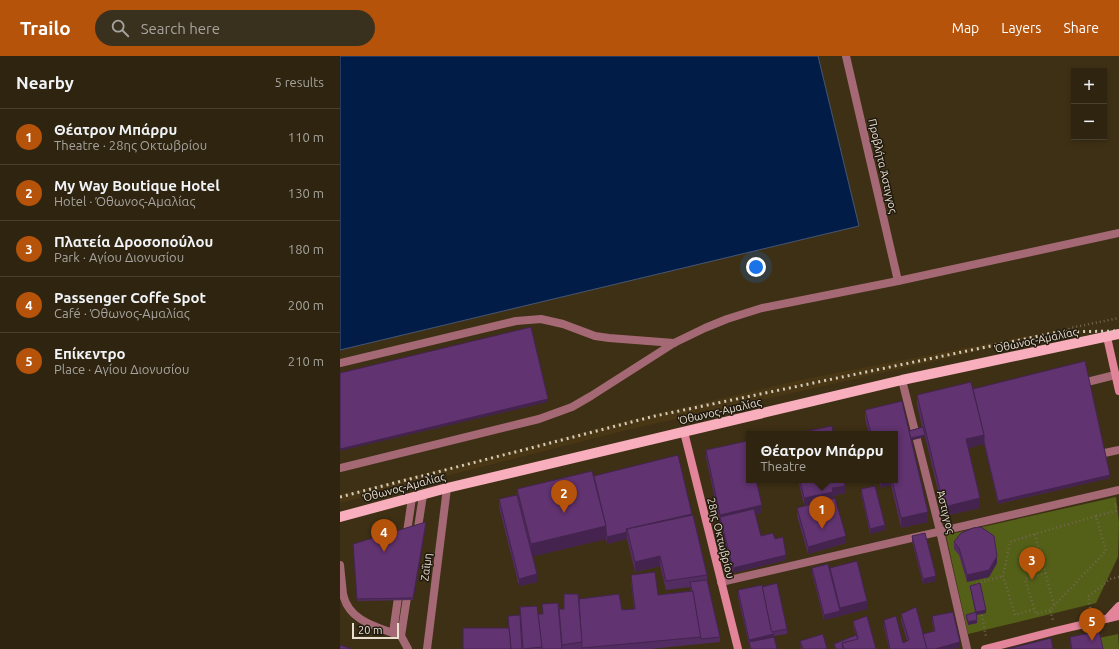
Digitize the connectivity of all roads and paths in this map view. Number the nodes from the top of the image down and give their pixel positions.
1 (846, 56) edge
2 (1119, 233) edge
3 (898, 281) junction
4 (1119, 334) edge
5 (1107, 337) junction
6 (674, 343) junction
7 (340, 363) edge
8 (1115, 375) junction
9 (902, 380) junction
10 (1067, 387) edge
11 (1119, 392) edge
12 (684, 432) junction
13 (1119, 450) edge
14 (1090, 457) edge
15 (340, 468) edge
16 (447, 488) junction
17 (1119, 490) edge
18 (1102, 494) junction
19 (423, 495) junction
20 (412, 498) junction
21 (1096, 516) junction
22 (340, 517) edge
23 (940, 532) junction
24 (1035, 534) junction
25 (416, 542) edge
26 (404, 550) edge
27 (340, 565) edge
28 (1046, 573) junction
29 (1004, 576) junction
30 (1119, 577) edge
31 (400, 580) edge
32 (410, 581) edge
33 (721, 582) junction
34 (977, 591) edge
35 (1054, 605) junction
36 (980, 606) edge
37 (1119, 606) edge
38 (1034, 609) junction
39 (1050, 610) junction
40 (1119, 616) edge
41 (1108, 618) junction
42 (1093, 622) junction
43 (1055, 631) junction
44 (393, 633) junction
45 (401, 636) junction
46 (408, 649) edge
47 (427, 649) edge
48 (737, 649) edge
49 (967, 649) edge
50 (987, 649) edge

1 - 3 street, Προβλήτα Άστιγγος
2 - 3 street
3 - 6 street
4 - 5 main road, Όθωνος-Αμαλίας
5 - 8 main road
5 - 9 main road, Όθωνος-Αμαλίας
6 - 7 street
6 - 15 street
8 - 10 street
8 - 11 main road
9 - 12 main road, Όθωνος-Αμαλίας
9 - 23 street, Άστιγγος
12 - 16 main road, Όθωνος-Αμαλίας
12 - 33 main road, 28ης Οκτωβρίου
13 - 14 street
16 - 19 main road, Όθωνος-Αμαλίας
16 - 47 street, Ζαΐμη
17 - 18 street
18 - 21 path
18 - 23 street
19 - 20 main road, Όθωνος-Αμαλίας
19 - 25 street
20 - 22 main road, Όθωνος-Αμαλίας
20 - 26 street
21 - 24 path
21 - 35 path
23 - 33 street
23 - 49 street, Άστιγγος
24 - 28 path
24 - 29 path
27 - 44 street
28 - 35 path
28 - 38 path
29 - 34 path
29 - 38 path
30 - 42 path
31 - 44 street
32 - 45 street
33 - 48 main road, 28ης Οκτωβρίου
35 - 39 path
36 - 50 path
37 - 41 main road
38 - 39 path
39 - 43 path
40 - 41 main road
41 - 42 main road
42 - 43 main road
43 - 50 main road
44 - 45 street
45 - 46 street

